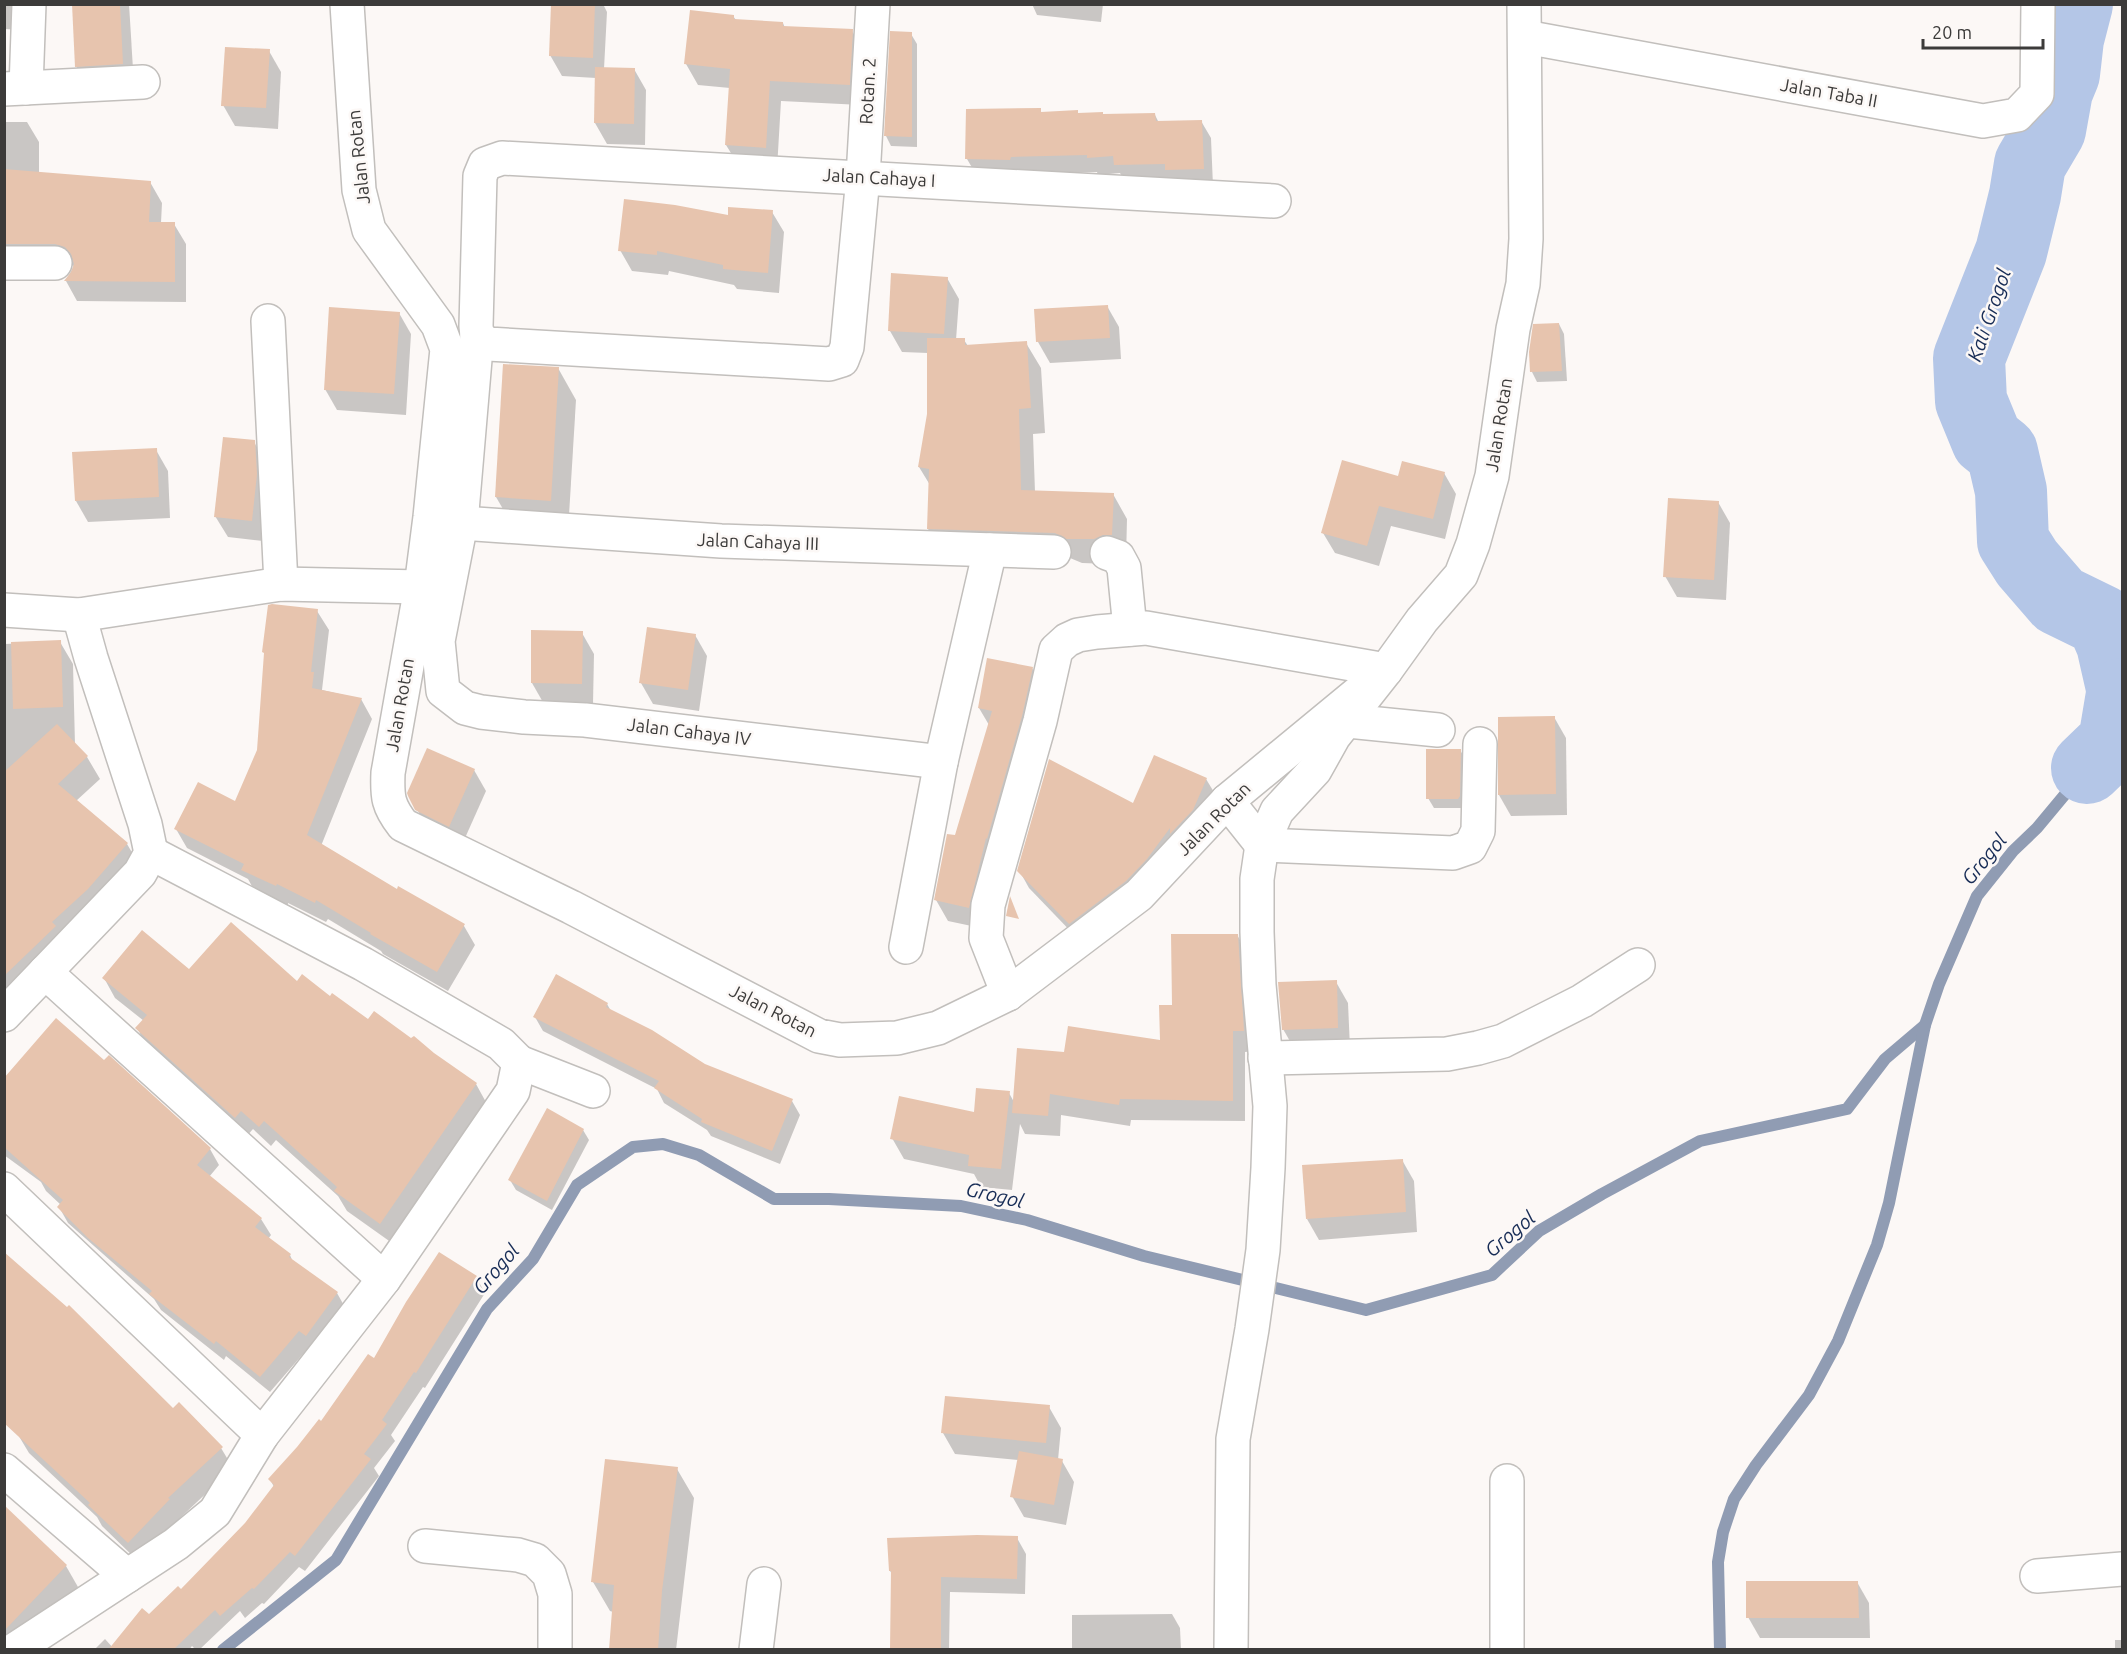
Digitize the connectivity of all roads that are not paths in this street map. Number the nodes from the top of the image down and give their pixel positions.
1 (28, 4) edge
2 (347, 4) edge
3 (873, 4) edge
4 (1524, 4) edge
5 (2038, 4) edge
6 (1525, 36) junction
7 (143, 82) dead end
8 (15, 88) edge
9 (863, 177) junction
10 (1274, 201) dead end
11 (4, 263) edge
12 (56, 263) dead end
13 (268, 321) dead end
14 (477, 336) junction
15 (461, 523) junction
16 (990, 550) junction
17 (1054, 552) dead end
18 (1107, 553) dead end
19 (281, 584) junction
20 (421, 587) junction
21 (4, 610) edge
22 (80, 615) junction
23 (1130, 629) junction
24 (1386, 670) junction
25 (1348, 721) junction
26 (1438, 730) dead end
27 (1480, 744) dead end
28 (940, 762) junction
29 (1227, 801) junction
30 (1262, 845) junction
31 (151, 853) junction
32 (906, 947) dead end
33 (1638, 965) dead end
34 (45, 972) junction
35 (1008, 994) junction
36 (4, 1015) edge
37 (1265, 1058) junction
38 (519, 1062) junction
39 (593, 1091) dead end
40 (4, 1189) edge
41 (384, 1279) junction
42 (262, 1435) junction
43 (4, 1470) edge
44 (1507, 1481) dead end
45 (426, 1546) dead end
46 (2122, 1569) edge
47 (127, 1576) junction
48 (2037, 1576) dead end
49 (764, 1584) dead end
50 (14, 1650) edge
51 (555, 1650) edge
52 (756, 1650) edge
53 (1231, 1650) edge
54 (1507, 1650) edge

1 - 8 street
2 - 20 street, Jalan Rotan
3 - 9 street, Rotan. 2
4 - 6 street, Jalan Rotan
5 - 6 street, Jalan Taba II
6 - 24 street, Jalan Rotan
7 - 8 street
9 - 10 street, Jalan Cahaya I
9 - 14 street, Jalan Cahaya I
9 - 14 street, Rotan. 2
11 - 12 street
13 - 19 street
14 - 15 street
15 - 16 street, Jalan Cahaya III
15 - 28 street, Jalan Cahaya IV
16 - 17 street, Jalan Cahaya III
16 - 28 street
18 - 23 street
19 - 20 street
19 - 22 street
20 - 35 street, Jalan Rotan
21 - 22 street
22 - 31 street
23 - 24 street
23 - 35 street
24 - 25 street
24 - 29 street, Jalan Rotan
25 - 26 street
25 - 30 street
27 - 30 street
28 - 32 street
29 - 30 street
29 - 35 street, Jalan Rotan
30 - 37 street
31 - 34 street
31 - 38 street
33 - 37 street
34 - 36 street
34 - 41 street
37 - 53 street
38 - 39 street
38 - 41 street
40 - 42 street
41 - 42 street
42 - 47 street
43 - 47 street
44 - 54 street
45 - 51 street
46 - 48 street
47 - 50 street
49 - 52 street

